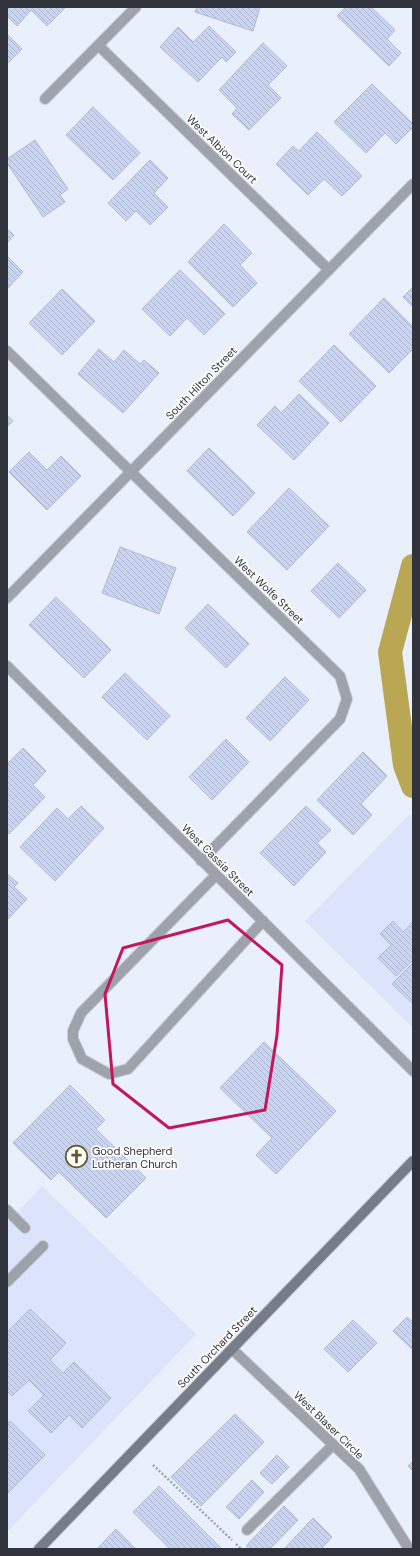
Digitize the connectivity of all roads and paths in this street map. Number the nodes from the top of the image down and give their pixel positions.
1 (136, 7) edge
2 (99, 46) junction
3 (45, 99) dead end
4 (413, 184) edge
5 (329, 270) junction
6 (7, 351) edge
7 (131, 472) junction
8 (7, 598) edge
9 (7, 666) edge
10 (201, 861) junction
11 (216, 875) junction
12 (263, 921) junction
13 (413, 1071) edge
14 (413, 1161) edge
15 (7, 1210) edge
16 (25, 1228) dead end
17 (43, 1246) dead end
18 (7, 1282) edge
19 (232, 1349) junction
20 (333, 1445) junction
21 (153, 1465) dead end
22 (247, 1530) dead end
23 (39, 1549) edge
24 (241, 1549) edge
25 (410, 1549) edge

1 - 2 street
2 - 3 street
2 - 5 street, West Albion Court
4 - 5 street, South Hilton Street
5 - 7 street, South Hilton Street
6 - 7 street, West Wolfe Street
7 - 8 street, South Hilton Street
7 - 10 street, West Wolfe Street
9 - 10 street, West Cassia Street
10 - 11 street, West Cassia Street
11 - 12 street, West Cassia Street
11 - 12 street
12 - 13 street, West Cassia Street
14 - 19 main road, South Orchard Street
15 - 16 street
17 - 18 street
19 - 20 street, West Blaser Circle
19 - 23 main road, South Orchard Street
20 - 22 street
20 - 25 street, West Blaser Circle
21 - 24 path

